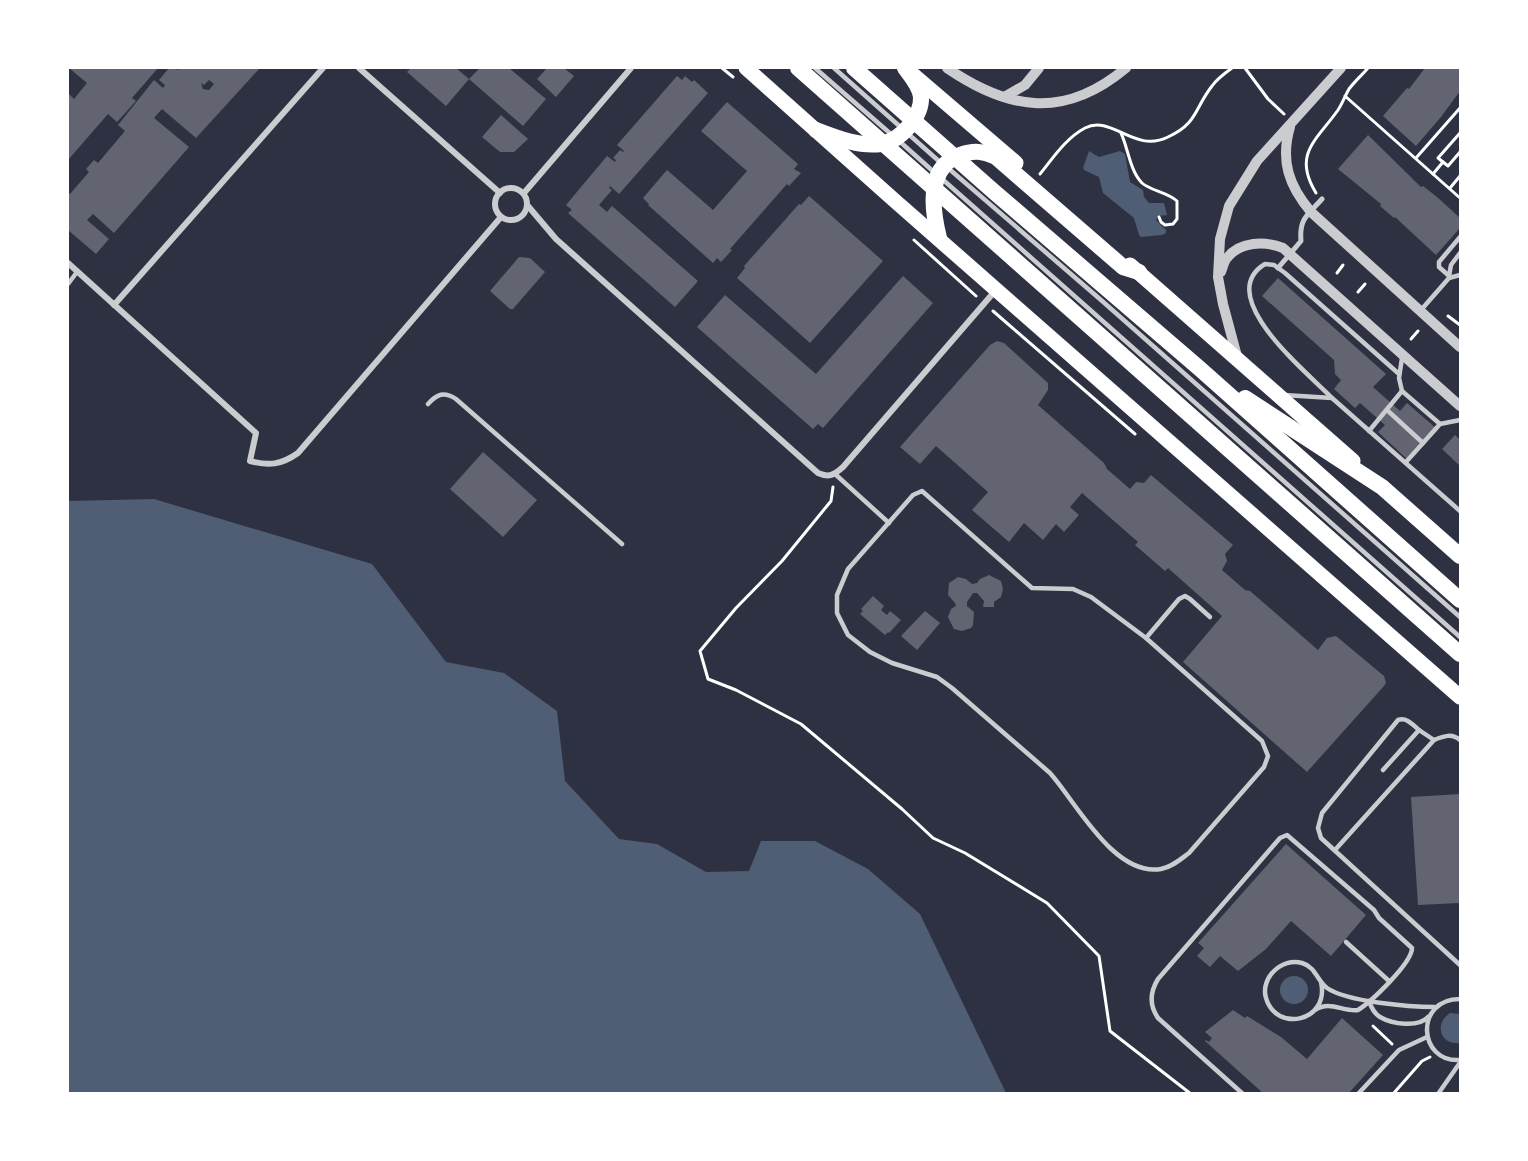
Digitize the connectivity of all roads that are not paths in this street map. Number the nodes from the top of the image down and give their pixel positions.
1 (323, 68) edge
2 (359, 68) edge
3 (631, 68) edge
4 (746, 68) edge
5 (798, 68) edge
6 (815, 68) edge
7 (834, 68) edge
8 (854, 68) edge
9 (905, 68) edge
10 (947, 68) edge
11 (1039, 68) edge
12 (1126, 68) edge
13 (1341, 68) edge
14 (1004, 97) junction
15 (1288, 119) junction
16 (816, 130) junction
17 (899, 133) junction
18 (943, 172) junction
19 (500, 193) junction
20 (524, 193) junction
21 (1322, 200) road end
22 (528, 206) junction
23 (1311, 212) junction
24 (501, 217) junction
25 (1461, 237) edge
26 (939, 238) junction
27 (1461, 253) edge
28 (1290, 255) junction
29 (68, 263) edge
30 (1278, 268) junction
31 (77, 272) junction
32 (1139, 272) junction
33 (1218, 277) junction
34 (1449, 277) junction
35 (1459, 277) edge
36 (68, 284) edge
37 (997, 290) junction
38 (114, 305) junction
39 (1420, 311) junction
40 (1461, 347) edge
41 (1403, 355) junction
42 (1238, 360) junction
43 (1199, 368) junction
44 (1399, 374) junction
45 (1402, 391) junction
46 (1277, 395) junction
47 (1332, 398) junction
48 (428, 404) dead end
49 (1461, 406) edge
50 (1387, 410) junction
51 (1461, 420) edge
52 (1454, 421) junction
53 (1440, 424) junction
54 (1461, 427) edge
55 (1369, 431) junction
56 (1423, 443) junction
57 (1406, 462) junction
58 (835, 474) junction
59 (1382, 487) junction
60 (1461, 511) edge
61 (889, 523) junction
62 (622, 544) dead end
63 (1461, 556) edge
64 (1461, 600) edge
65 (1210, 617) dead end
66 (1461, 617) edge
67 (1461, 637) edge
68 (1146, 638) junction
69 (1461, 654) edge
70 (1461, 697) edge
71 (1419, 730) junction
72 (1434, 740) junction
73 (1461, 740) edge
74 (1383, 770) dead end
75 (1335, 850) junction
76 (1346, 942) dead end
77 (1461, 965) edge
78 (1389, 981) junction
79 (1321, 982) junction
80 (1461, 999) edge
81 (1369, 1001) junction
82 (1436, 1007) junction
83 (1316, 1010) junction
84 (1430, 1015) junction
85 (1427, 1037) junction
86 (1459, 1062) edge
87 (1243, 1094) edge
88 (1358, 1094) edge
89 (1438, 1094) edge

1 - 38 street
2 - 19 street
3 - 20 street
4 - 16 main road
5 - 17 highway
6 - 17 lane
7 - 17 lane
8 - 17 highway
9 - 17 highway
9 - 32 main road
10 - 14 street
11 - 14 street
12 - 14 street
13 - 15 street
15 - 23 street
15 - 33 street
16 - 17 highway
16 - 26 main road
17 - 18 highway
17 - 18 highway
18 - 26 highway
18 - 32 highway
18 - 43 highway
18 - 66 lane
18 - 67 lane
18 - 69 highway
19 - 20 street
19 - 24 street
20 - 22 street
21 - 23 street
22 - 24 street
22 - 58 street
23 - 28 street
23 - 39 street
24 - 38 street
25 - 34 lane
26 - 37 main road
27 - 34 lane
28 - 30 street
28 - 33 street
28 - 41 street
29 - 31 street
30 - 44 lane
30 - 47 lane
31 - 36 lane
31 - 38 street
32 - 42 main road
33 - 42 street
34 - 35 lane
34 - 39 lane
37 - 58 street
37 - 70 main road
39 - 40 street
41 - 44 lane
41 - 49 street
42 - 46 main road
43 - 59 highway
43 - 64 highway
44 - 45 lane
45 - 50 lane
45 - 53 lane
46 - 47 lane
46 - 59 main road
47 - 55 lane
48 - 62 lane
50 - 55 lane
50 - 56 lane
51 - 52 lane
52 - 53 lane
52 - 54 lane
53 - 56 lane
55 - 57 lane
56 - 57 lane
57 - 60 lane
58 - 61 lane
59 - 63 highway
61 - 68 lane
61 - 68 lane
65 - 68 lane
71 - 72 lane
71 - 74 lane
71 - 75 lane
72 - 73 lane
72 - 75 lane
75 - 77 lane
76 - 78 lane
78 - 81 lane
78 - 87 lane
79 - 81 lane
79 - 83 lane
79 - 83 lane
80 - 82 lane
81 - 82 lane
81 - 83 lane
81 - 84 lane
82 - 84 lane
84 - 85 lane
85 - 86 lane
85 - 88 lane
86 - 89 lane

